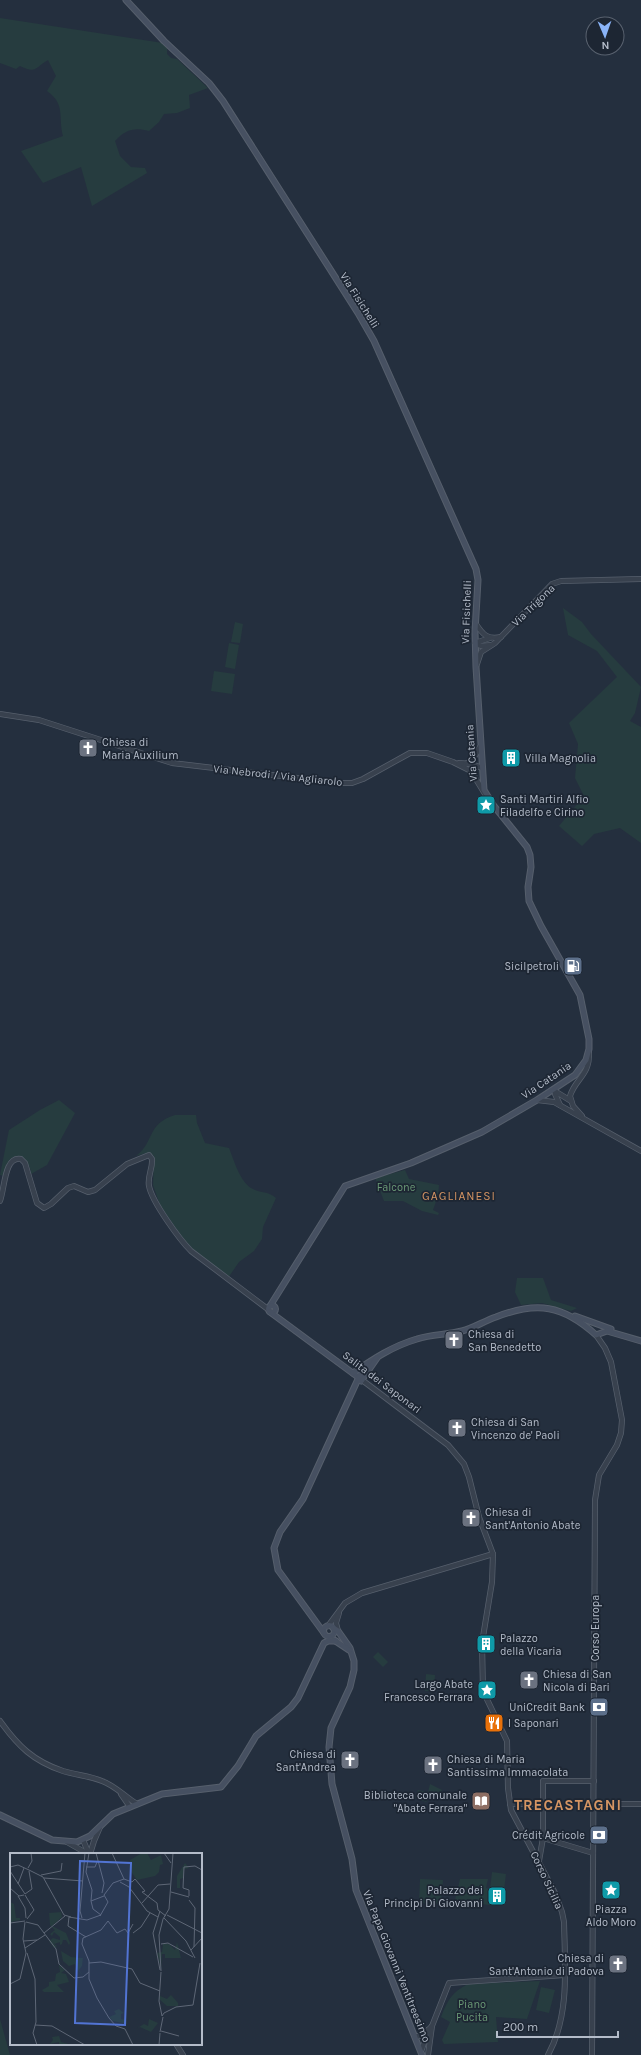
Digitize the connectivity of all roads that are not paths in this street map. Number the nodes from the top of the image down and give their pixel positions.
1 (126, 0) edge
2 (641, 579) edge
3 (476, 624) junction
4 (501, 637) junction
5 (490, 638) junction
6 (475, 643) junction
7 (492, 645) junction
8 (476, 658) joint
9 (476, 667) junction
10 (1, 714) edge
11 (480, 747) junction
12 (453, 762) junction
13 (466, 764) junction
14 (482, 768) junction
15 (469, 770) junction
16 (487, 795) junction
17 (589, 1049) junction
18 (555, 1089) junction
19 (537, 1100) junction
20 (570, 1101) junction
21 (560, 1106) junction
22 (583, 1118) junction
23 (641, 1151) edge
24 (0, 1200) edge
25 (272, 1308) junction
26 (568, 1314) junction
27 (606, 1327) junction
28 (589, 1329) junction
29 (621, 1334) junction
30 (596, 1335) junction
31 (641, 1341) edge
32 (380, 1354) junction
33 (370, 1361) junction
34 (353, 1373) junction
35 (360, 1379) junction
36 (492, 1554) junction
37 (341, 1609) junction
38 (330, 1632) junction
39 (351, 1652) junction
40 (0, 1721) edge
41 (594, 1780) junction
42 (117, 1789) junction
43 (123, 1796) junction
44 (129, 1799) junction
45 (138, 1804) junction
46 (511, 1804) junction
47 (541, 1804) junction
48 (595, 1804) junction
49 (641, 1804) edge
50 (131, 1807) junction
51 (123, 1810) junction
52 (0, 1816) edge
53 (100, 1827) junction
54 (543, 1839) junction
55 (83, 1840) junction
56 (67, 1842) junction
57 (87, 1853) edge
58 (89, 1853) edge
59 (89, 1853) edge
60 (593, 1853) junction
61 (539, 1861) junction
62 (564, 1975) junction
63 (432, 2026) junction
64 (428, 2030) junction
65 (415, 2037) junction
66 (177, 2045) edge
67 (421, 2047) junction
68 (183, 2055) edge
69 (422, 2055) edge
70 (428, 2055) edge
71 (548, 2055) edge
72 (592, 2055) edge

1 - 3 main road, Via Fisichelli
2 - 4 street, Via Trigona
3 - 5 street
3 - 6 main road, Via Fisichelli
4 - 5 street
4 - 7 street, Via Trigona
5 - 6 street
6 - 7 street
6 - 8 main road, Via Fisichelli
7 - 9 street, Via Trigona
8 - 9 main road, Via Catania
9 - 11 main road, Via Catania
10 - 12 street, Via Nebrodi / Via Agliarolo
11 - 13 street
11 - 14 main road, Via Catania
12 - 13 street
12 - 15 street
13 - 14 street
14 - 15 street
14 - 16 main road, Via Catania
15 - 16 street
16 - 17 main road, Via Catania
17 - 18 main road, Via Catania
17 - 20 street
18 - 19 main road, Via Catania
18 - 20 street
18 - 21 street
19 - 21 street
19 - 25 main road, Via Catania
20 - 22 street
21 - 22 street
22 - 23 street
24 - 25 street
25 - 34 main road, Salita dei Saponari
26 - 27 main road
26 - 28 main road
26 - 32 main road
27 - 28 street
27 - 29 main road
28 - 30 main road
29 - 30 main road
29 - 31 main road
30 - 41 street, Corso Europa
32 - 33 main road
32 - 35 main road
33 - 34 main road
33 - 35 main road
34 - 35 main road, Salita dei Saponari
35 - 36 street, Salita dei Saponari
35 - 38 main road
36 - 37 street
36 - 46 street, Corso Sicilia
37 - 38 street
37 - 38 street
38 - 39 main road
38 - 39 main road
38 - 45 main road
39 - 65 main road, Via Papa Giovanni Ventitreesimo
40 - 42 street
41 - 47 street
41 - 48 street, Corso Europa
42 - 43 street
42 - 44 street
43 - 50 street
43 - 51 street
44 - 45 street
44 - 50 street
45 - 50 main road
46 - 47 street
46 - 61 street, Corso Sicilia
47 - 54 street
48 - 49 street
48 - 60 street, Corso Europa
50 - 51 main road
51 - 53 main road
52 - 56 main road
53 - 55 main road
53 - 58 street
54 - 60 street
54 - 61 street
55 - 56 main road
55 - 59 street
56 - 57 street
60 - 72 street, Corso Europa
61 - 62 street, Corso Sicilia
62 - 63 street
62 - 71 street, Corso Sicilia
63 - 64 street
63 - 70 street
64 - 65 street
64 - 67 street
65 - 67 main road, Via Papa Giovanni Ventitreesimo
66 - 68 street
67 - 69 main road, Via Papa Giovanni Ventitreesimo
67 - 70 street

